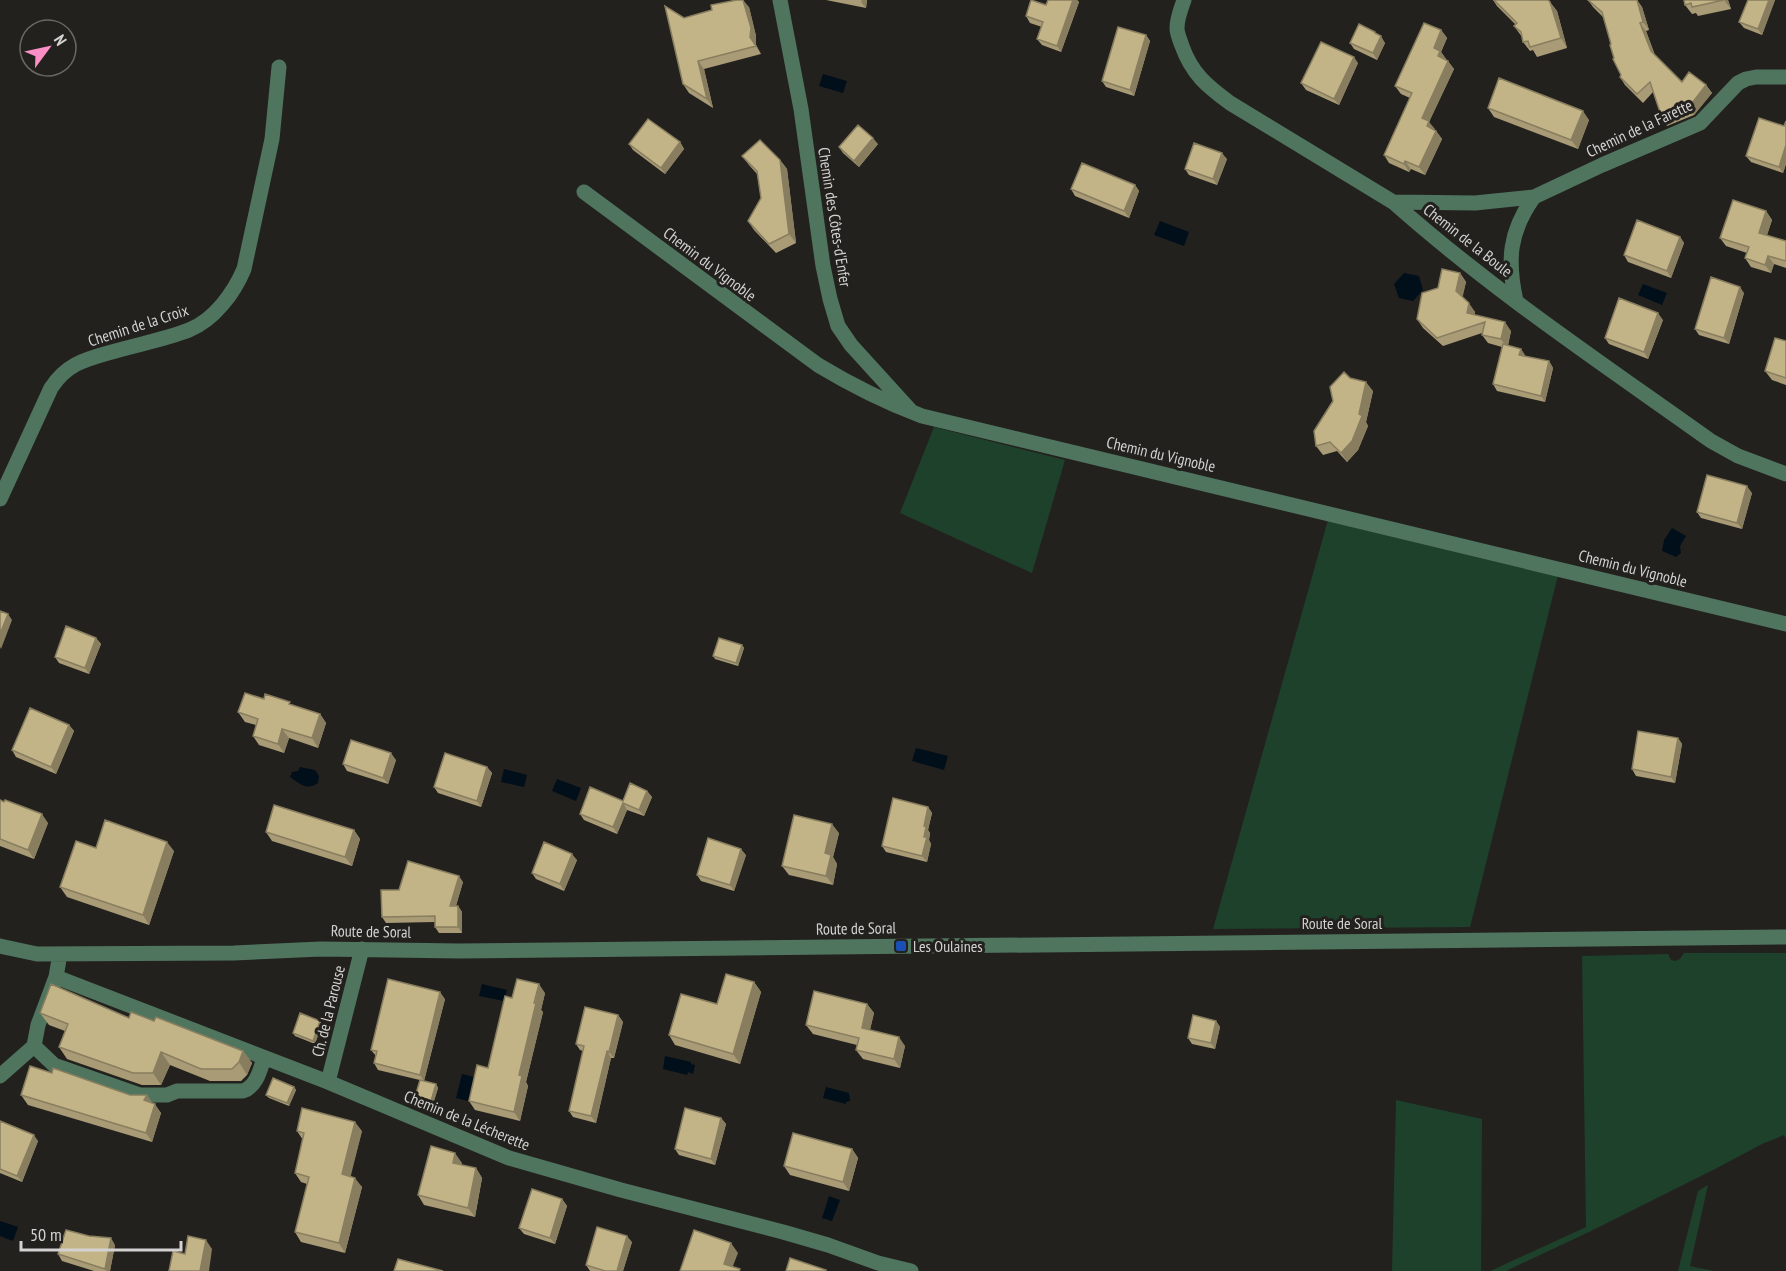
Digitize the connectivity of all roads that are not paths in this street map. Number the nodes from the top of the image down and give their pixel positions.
1 (780, 0) edge
2 (1184, 0) edge
3 (279, 67) dead end
4 (1786, 77) edge
5 (584, 192) dead end
6 (1534, 197) junction
7 (1393, 202) junction
8 (1516, 301) junction
9 (913, 412) junction
10 (1786, 474) edge
11 (0, 499) edge
12 (1786, 624) edge
13 (1786, 937) edge
14 (0, 946) edge
15 (362, 949) junction
16 (60, 954) junction
17 (56, 977) junction
18 (34, 1046) junction
19 (264, 1058) junction
20 (0, 1076) edge
21 (328, 1082) junction
22 (911, 1271) edge

1 - 9 street, Chemin des Côtes-d'Enfer
2 - 7 street, Chemin de la Boule
3 - 11 street, Chemin de la Croix
4 - 6 street, Chemin de la Farette
5 - 9 street, Chemin du Vignoble
6 - 7 street, Chemin de la Farette
6 - 8 street
7 - 8 street, Chemin de la Boule
8 - 10 street, Chemin de la Boule
9 - 12 street, Chemin du Vignoble
13 - 15 street, Route de Soral
14 - 16 street, Route de Soral
15 - 16 street, Route de Soral
15 - 21 street, Ch. de la Parouse
16 - 17 street
17 - 18 street
17 - 19 street, Chemin de la Lécherette
18 - 19 street
18 - 20 street
19 - 21 street, Chemin de la Lécherette
21 - 22 street, Chemin de la Lécherette

